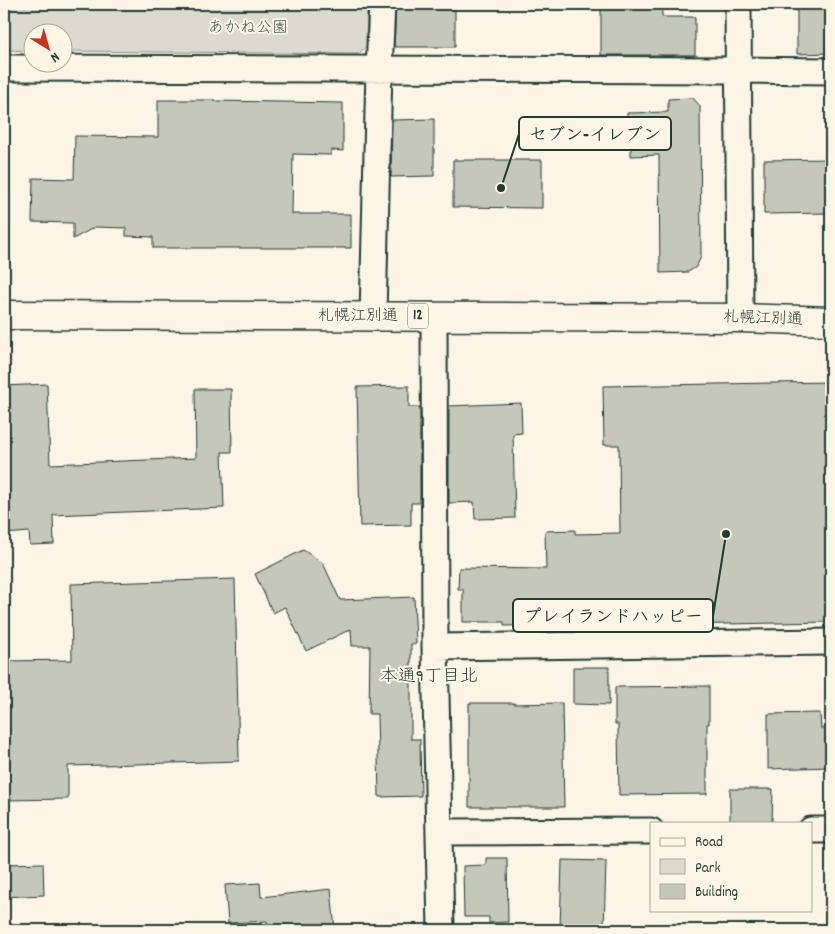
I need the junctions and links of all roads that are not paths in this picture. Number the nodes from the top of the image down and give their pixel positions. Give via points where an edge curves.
1 (382, 4) edge
2 (738, 4) edge
3 (4, 68) edge
4 (379, 70) junction
5 (738, 70) junction
6 (831, 71) edge
7 (4, 315) edge
8 (373, 316) junction
9 (434, 316) junction
10 (740, 318) junction
11 (831, 321) edge
12 (831, 642) edge
13 (436, 648) junction
14 (812, 830) edge
15 (831, 830) edge
16 (650, 831) edge
17 (439, 832) junction
18 (441, 930) edge

1 - 4 street
2 - 5 street
3 - 4 street
4 - 5 street
4 - 8 street
5 - 6 street
5 - 10 street
7 - 8 highway, 札幌江別通 / 12
8 - 9 highway, 札幌江別通 / 12
9 - 10 highway, 札幌江別通 / 12
9 - 13 street
10 - 11 highway, 札幌江別通 / 12
12 - 13 street
13 - 17 street
14 - 15 street
16 - 17 street
17 - 18 street

